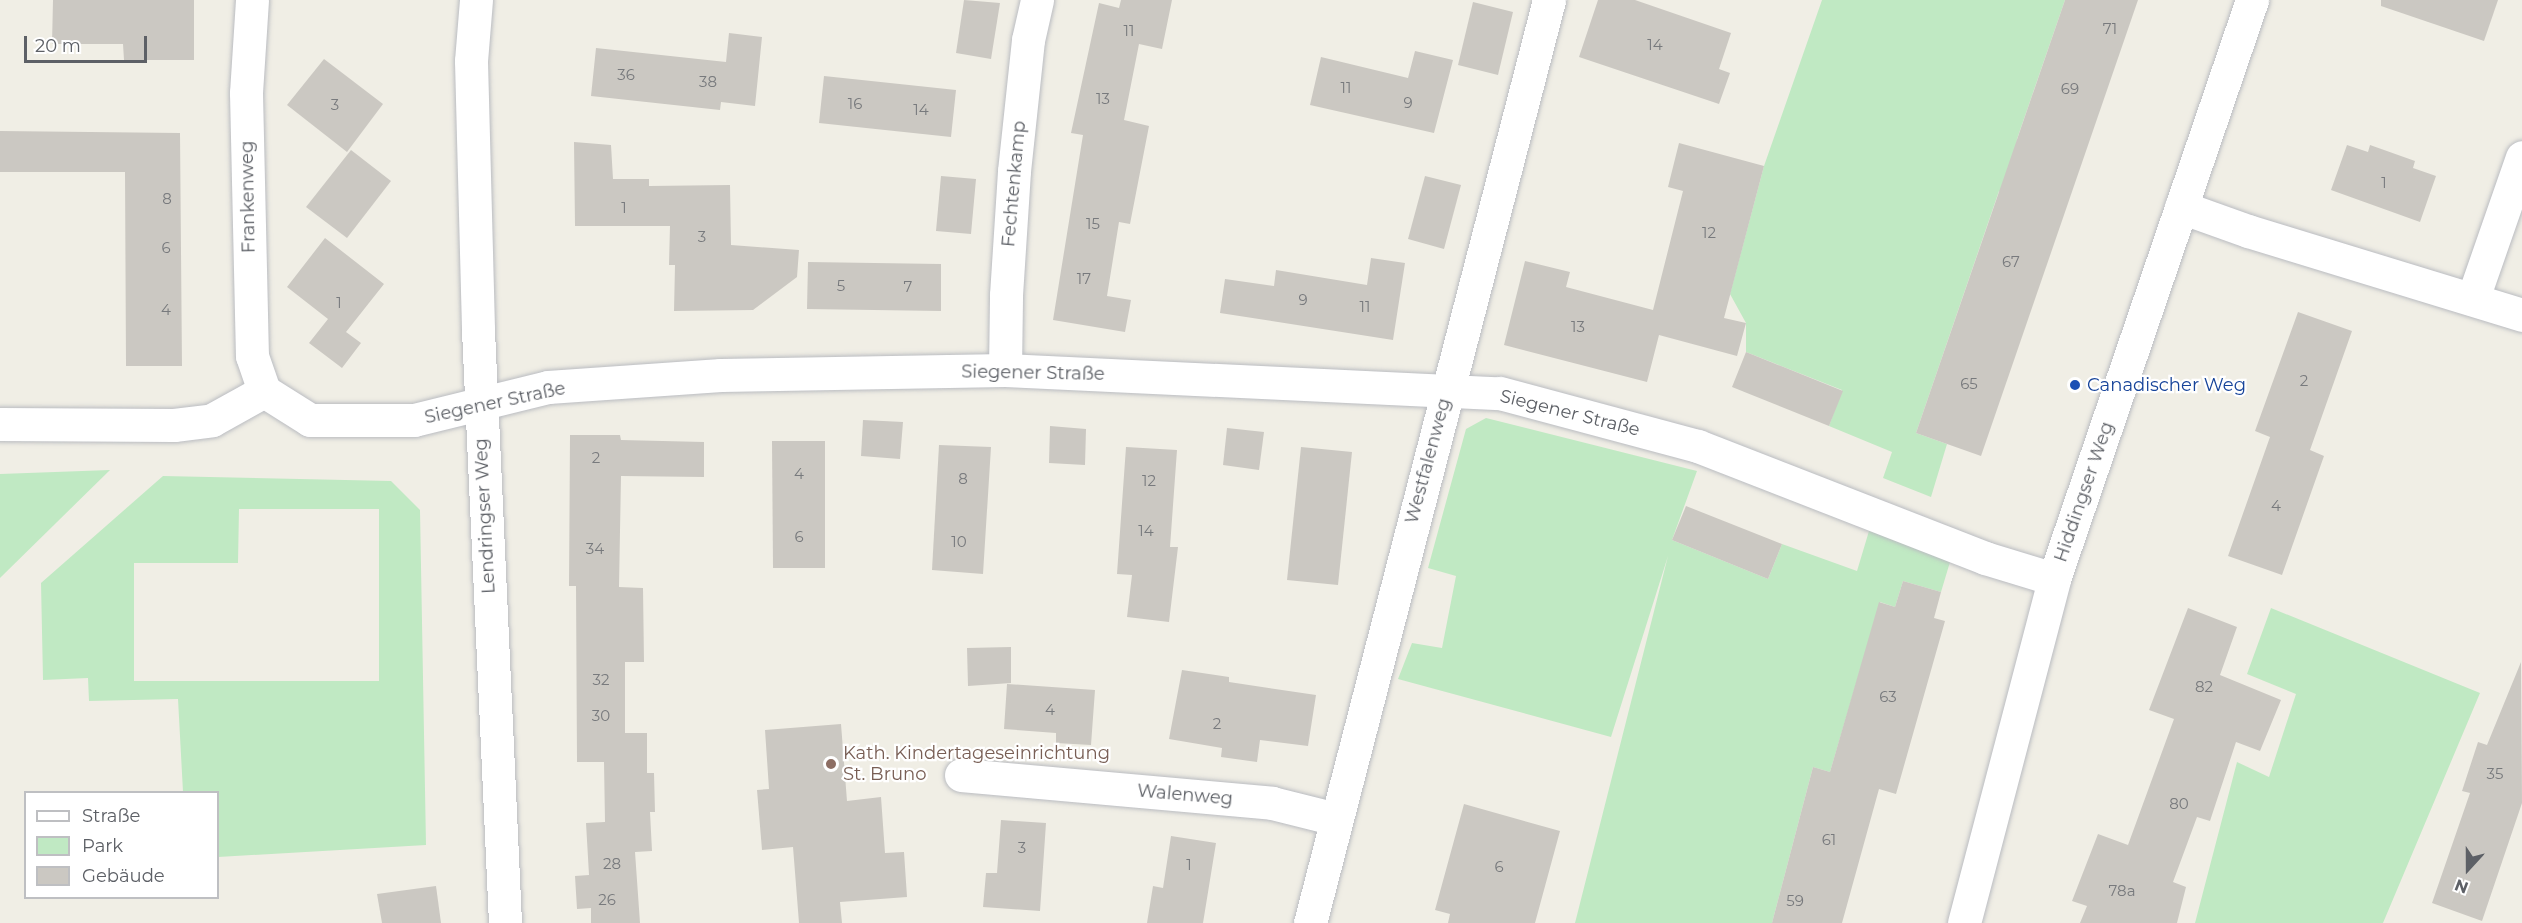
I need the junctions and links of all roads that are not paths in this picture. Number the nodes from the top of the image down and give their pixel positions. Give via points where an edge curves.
1 (252, 0) edge
2 (476, 0) edge
3 (1037, 0) edge
4 (1549, 0) edge
5 (2252, 0) edge
6 (2522, 157) edge
7 (2181, 207) junction
8 (2473, 298) junction
9 (2522, 315) edge
10 (1005, 370) junction
11 (1447, 390) junction
12 (264, 391) junction
13 (480, 403) junction
14 (0, 424) edge
15 (2054, 579) junction
16 (962, 775) dead end
17 (1336, 819) junction
18 (505, 923) edge
19 (1310, 923) edge
20 (1964, 923) edge

1 - 12 street, Frankenweg via 246,93 252,356
2 - 13 street, Lendringser Weg via 471,61
3 - 10 street, Fechtenkamp via 1028,40 1014,171
4 - 11 street, Westfalenweg
5 - 7 street, Hiddingser Weg
6 - 8 street
7 - 8 street
7 - 15 street, Hiddingser Weg
8 - 9 street
10 - 11 street, Siegener Straße
10 - 13 street, Siegener Straße via 721,375 548,387
11 - 15 street, Siegener Straße via 1500,393 1698,446 1986,558
11 - 17 street, Westfalenweg
12 - 13 street, Siegener Straße via 310,420 414,420
12 - 14 street via 212,420 174,426
13 - 18 street, Lendringser Weg
15 - 20 street, Hiddingser Weg
16 - 17 street, Walenweg via 1272,803
17 - 19 street, Westfalenweg

